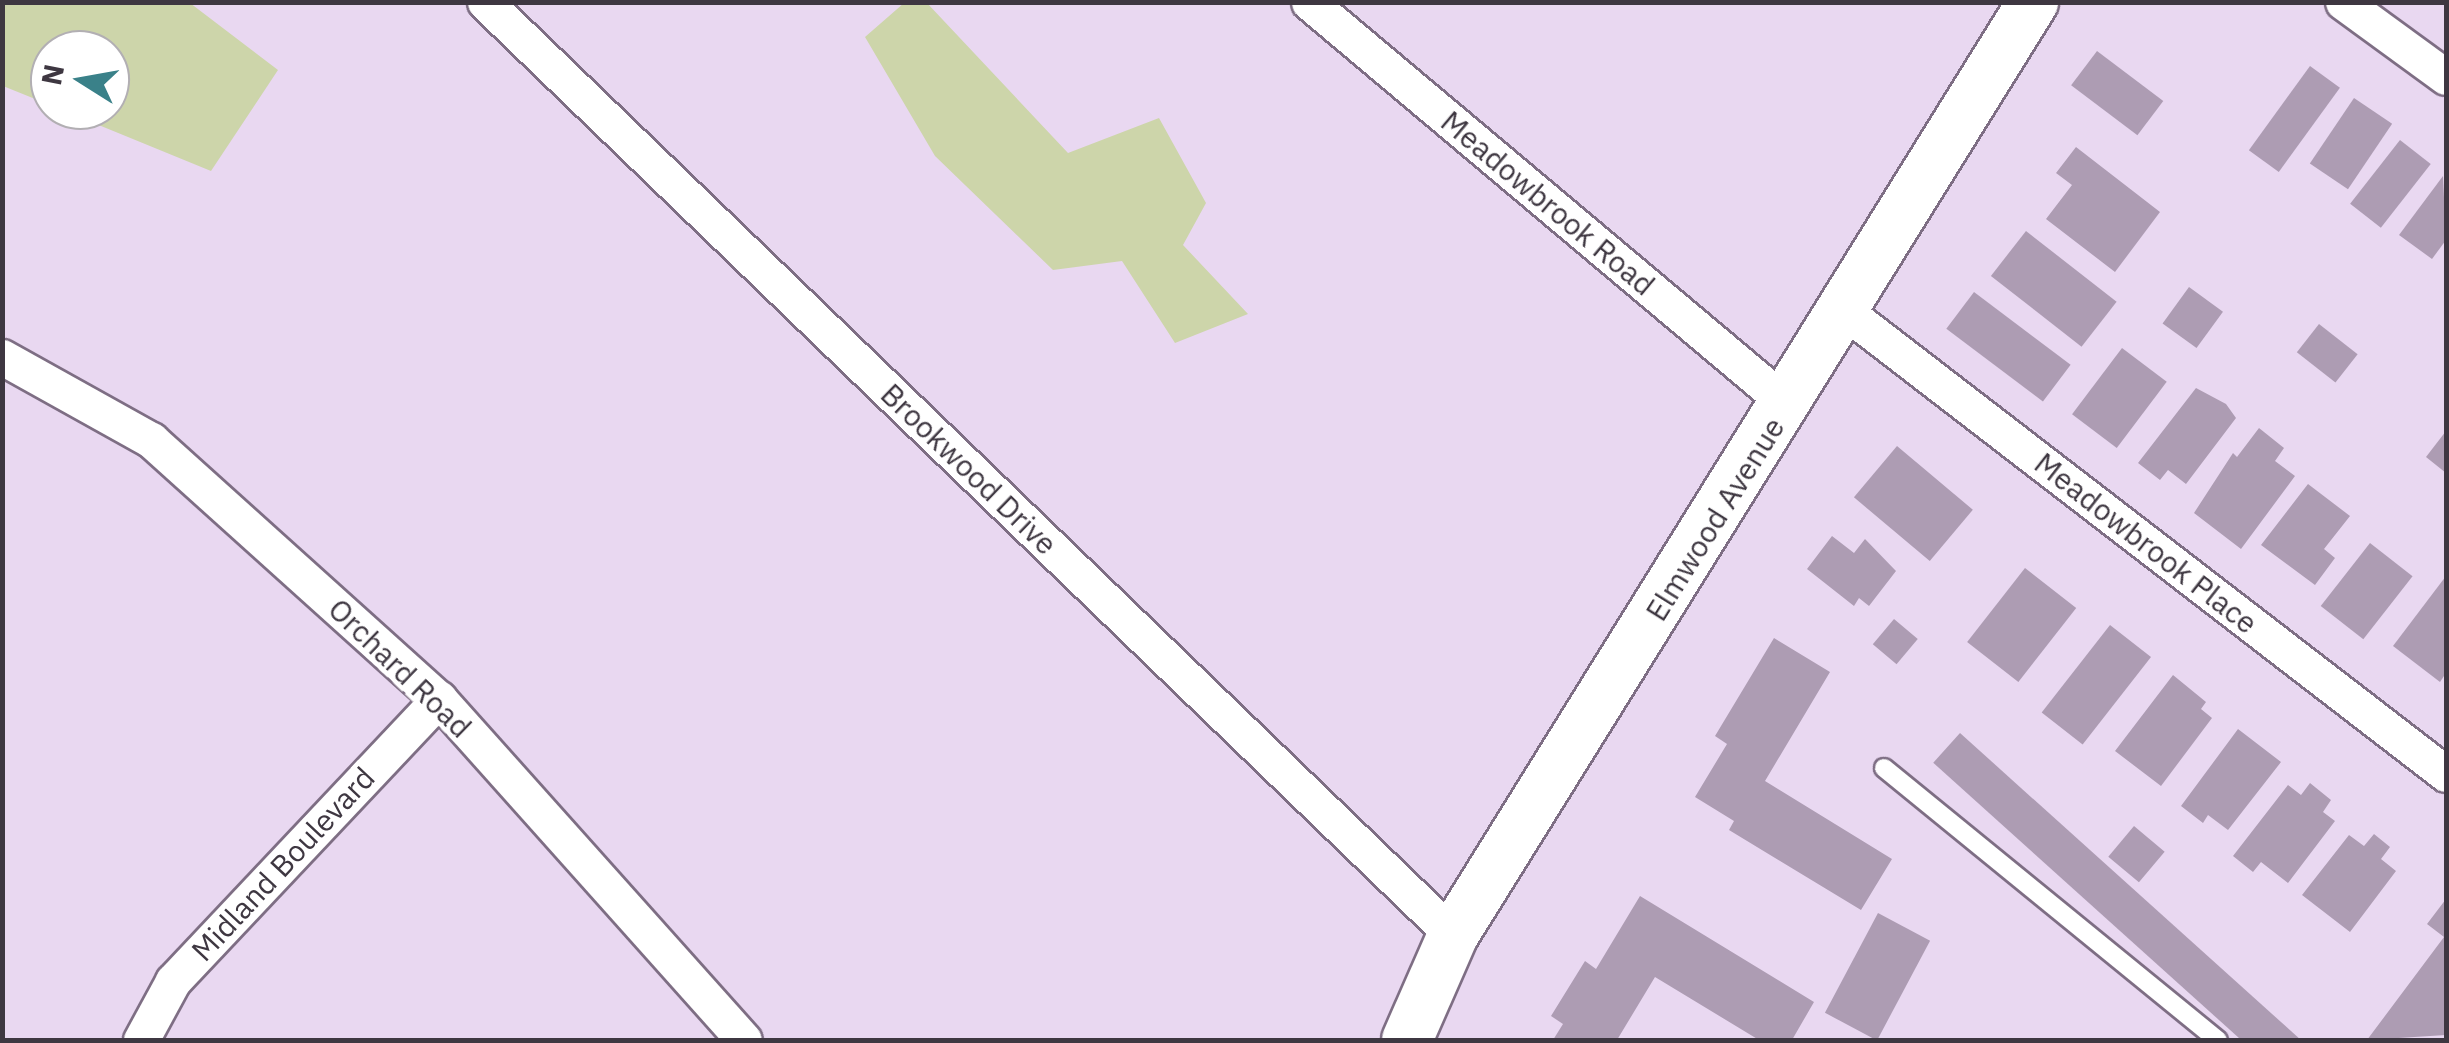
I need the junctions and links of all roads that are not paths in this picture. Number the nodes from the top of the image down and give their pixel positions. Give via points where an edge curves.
1 (485, 2) edge
2 (1309, 2) edge
3 (2033, 2) edge
4 (2343, 2) edge
5 (2446, 77) edge
6 (1846, 312) junction
7 (2, 357) edge
8 (1787, 404) junction
9 (438, 699) junction
10 (1884, 768) dead end
11 (2446, 774) edge
12 (1452, 935) junction
13 (142, 1040) edge
14 (744, 1040) edge
15 (1407, 1040) edge
16 (2218, 1040) edge

1 - 12 street, Brookwood Drive
2 - 8 street, Meadowbrook Road
3 - 6 street, Elmwood Avenue
4 - 5 street
6 - 8 street, Elmwood Avenue
6 - 11 street, Meadowbrook Place
7 - 9 street, Orchard Road via 151,440
8 - 12 street, Elmwood Avenue
9 - 13 street, Midland Boulevard via 173,982
9 - 14 street, Orchard Road
10 - 16 lane
12 - 15 street, Elmwood Avenue

